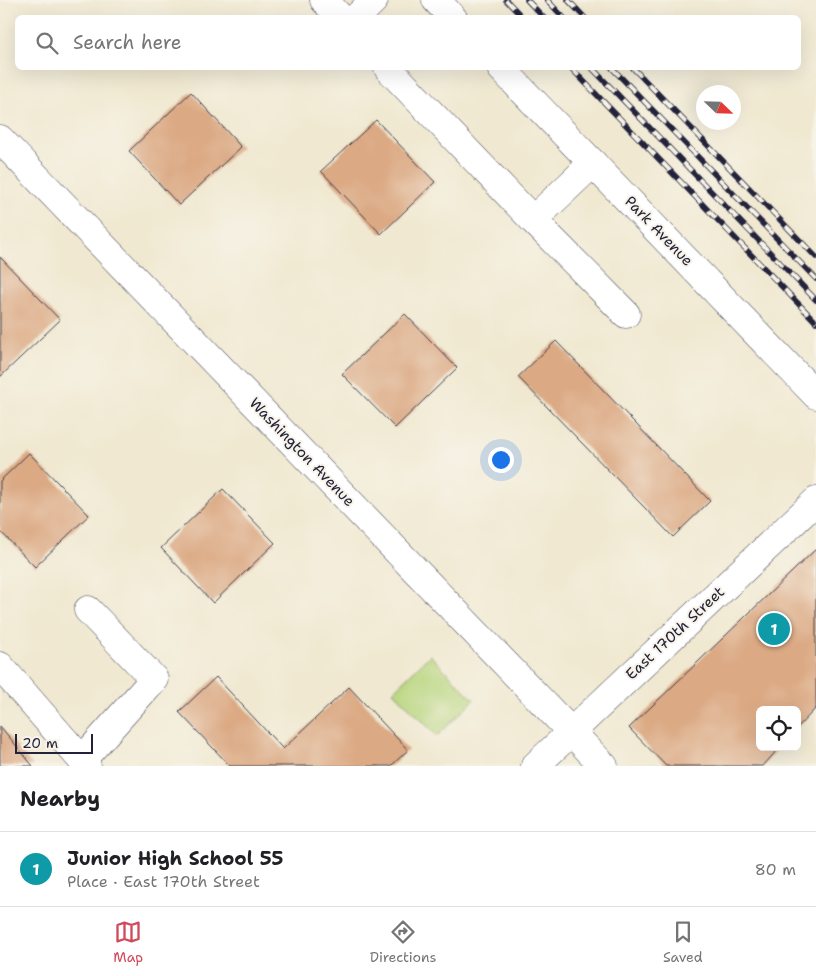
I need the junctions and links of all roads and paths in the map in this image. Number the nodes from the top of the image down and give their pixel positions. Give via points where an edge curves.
1 (324, 0) edge
2 (374, 0) edge
3 (436, 0) edge
4 (338, 15) edge
5 (359, 15) edge
6 (450, 15) edge
7 (390, 70) edge
8 (503, 70) edge
9 (0, 139) edge
10 (593, 163) junction
11 (533, 220) junction
12 (626, 314) dead end
13 (816, 396) edge
14 (816, 502) edge
15 (88, 610) dead end
16 (0, 666) edge
17 (570, 731) junction
18 (84, 763) edge
19 (535, 766) edge
20 (604, 766) edge

1 - 4 street
2 - 5 street
3 - 6 street
7 - 11 street
8 - 10 street, Park Avenue
9 - 17 street, Washington Avenue
10 - 11 street
10 - 13 street, Park Avenue
11 - 12 street
14 - 17 street, East 170th Street
15 - 18 street via 154,679
16 - 18 street
17 - 19 street, East 170th Street
17 - 20 street, Washington Avenue

